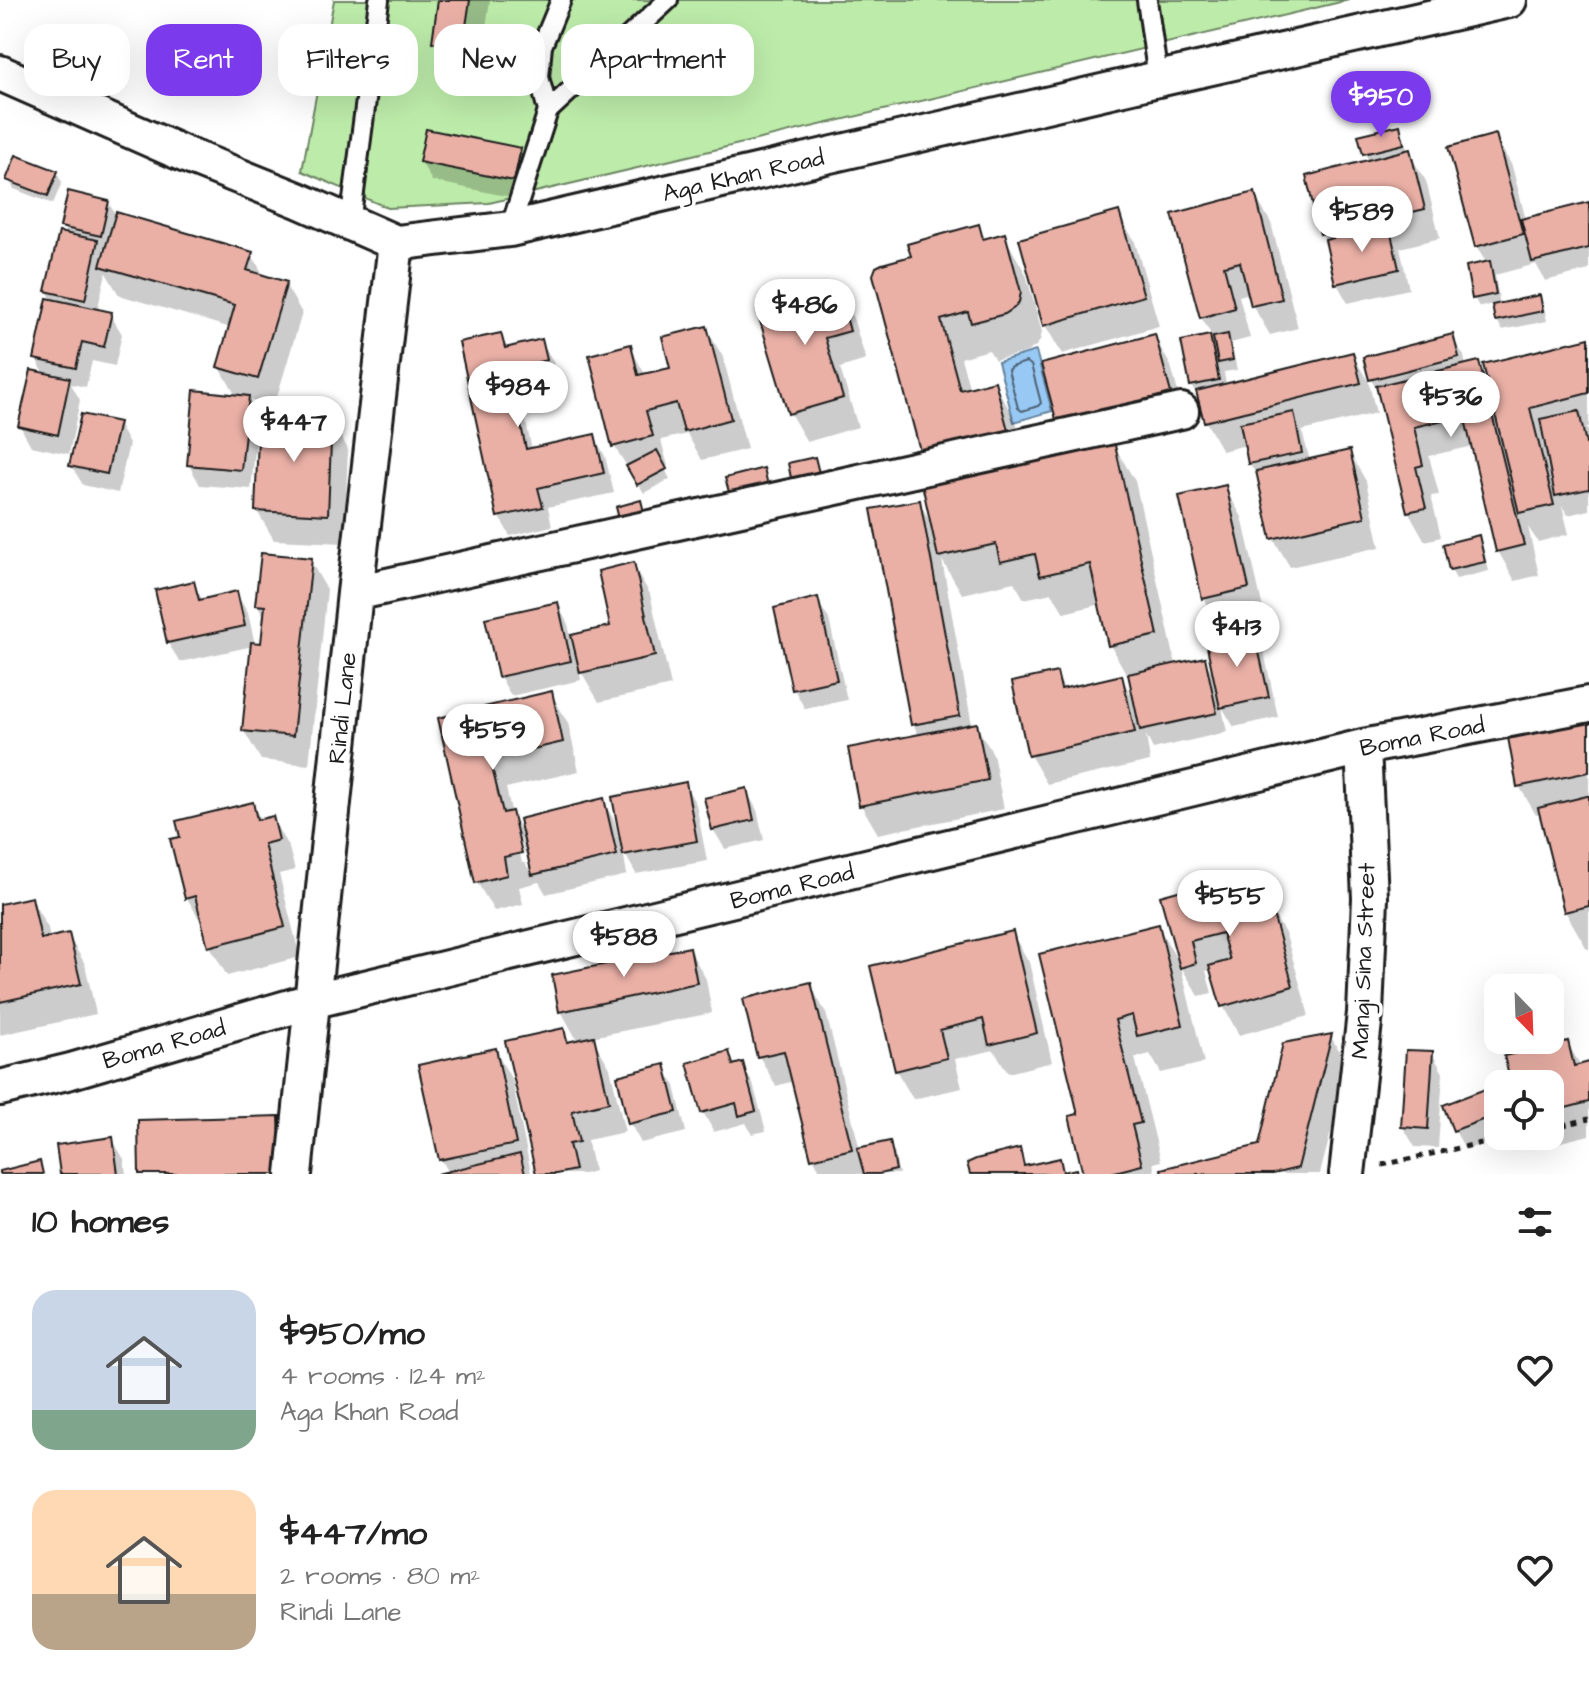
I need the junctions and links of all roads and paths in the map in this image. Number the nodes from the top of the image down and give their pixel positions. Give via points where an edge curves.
1 (379, 0) edge
2 (561, 0) edge
3 (668, 0) edge
4 (1147, 0) edge
5 (1509, 0) edge
6 (0, 73) edge
7 (1158, 79) junction
8 (548, 111) junction
9 (350, 223) junction
10 (510, 229) junction
11 (396, 243) junction
12 (1181, 411) dead end
13 (355, 593) junction
14 (1589, 704) edge
15 (1363, 747) junction
16 (311, 1001) junction
17 (0, 1088) edge
18 (1589, 1119) edge
19 (1564, 1125) edge
20 (1484, 1143) edge
21 (294, 1174) edge
22 (1345, 1174) edge

1 - 9 lane
2 - 8 lane via 542,46 539,77
3 - 8 lane
4 - 7 lane
5 - 7 street, Aga Khan Road
6 - 9 street
7 - 10 street, Aga Khan Road
8 - 10 lane
9 - 11 street
10 - 11 street, Aga Khan Road
11 - 13 street, Rindi Lane
12 - 13 street
13 - 16 street, Rindi Lane
14 - 15 street, Boma Road
15 - 16 street, Boma Road
15 - 22 street, Mangi Sina Street via 1370,898 1365,1013
16 - 17 street, Boma Road
16 - 21 street, Rindi Lane
18 - 19 path
20 - 22 path

